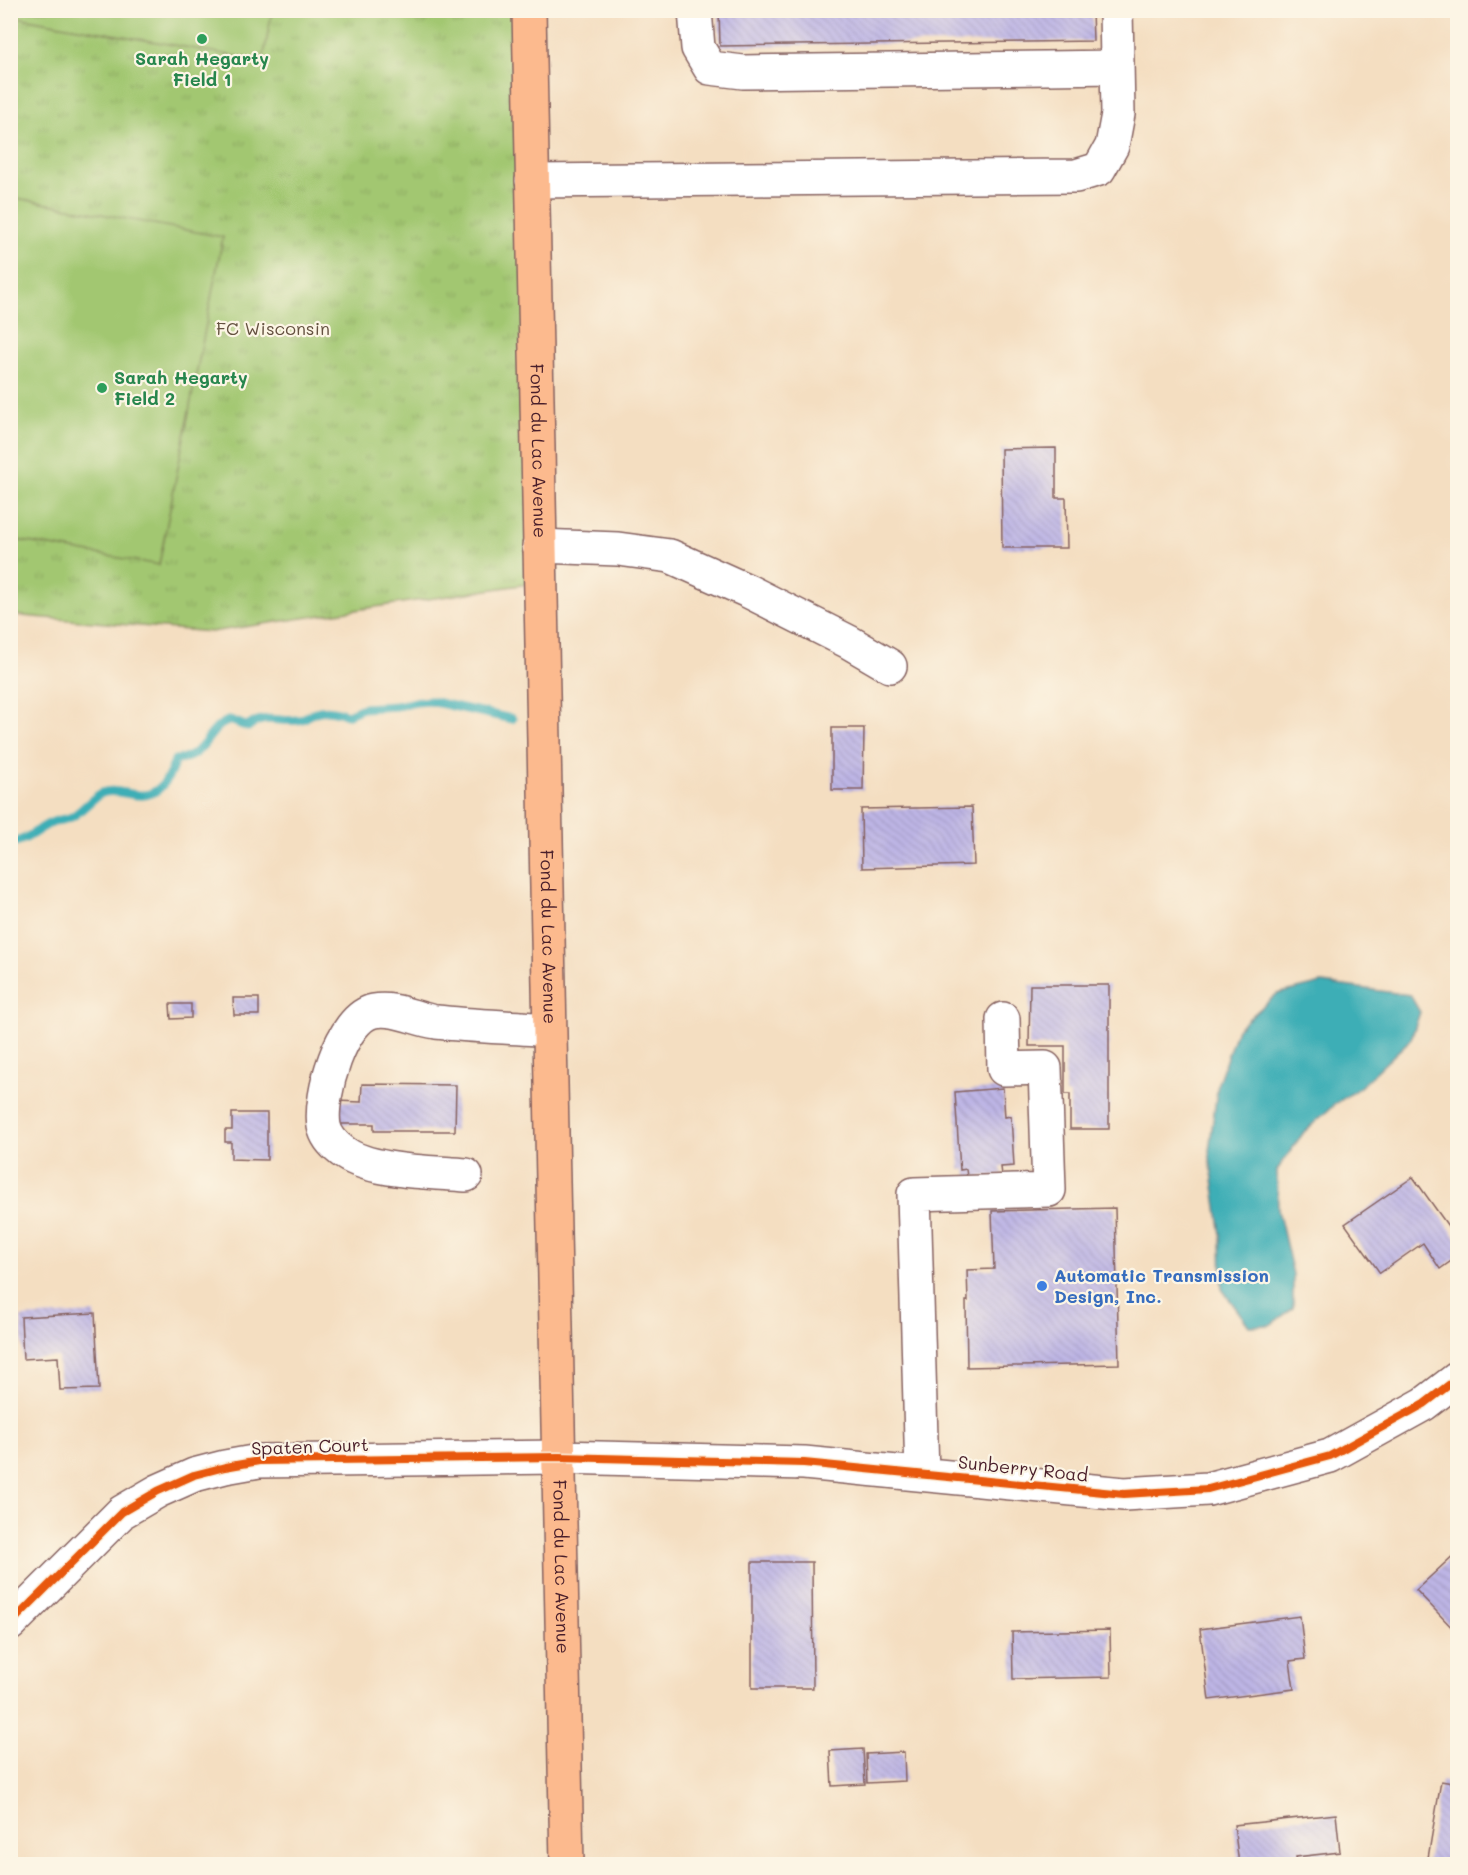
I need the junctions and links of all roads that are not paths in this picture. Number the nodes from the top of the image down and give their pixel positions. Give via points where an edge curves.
1 (529, 10) edge
2 (694, 10) edge
3 (1116, 10) edge
4 (1118, 67) junction
5 (532, 181) junction
6 (539, 546) junction
7 (890, 666) dead end
8 (1003, 1018) dead end
9 (549, 1030) junction
10 (466, 1175) dead end
11 (1458, 1378) edge
12 (559, 1457) junction
13 (922, 1474) junction
14 (10, 1624) edge
15 (567, 1864) edge

1 - 5 main road, Fond du Lac Avenue
2 - 4 street via 698,48 710,68 743,72
3 - 4 street
4 - 5 street via 1118,114 1112,146 1099,169 1076,176
5 - 6 main road, Fond du Lac Avenue
6 - 7 street via 618,549 670,556 748,591
6 - 9 main road, Fond du Lac Avenue
8 - 13 street via 1004,1069 1045,1068 1049,1190 914,1194
9 - 10 street via 434,1022 389,1010 371,1011 344,1036 330,1072 323,1108 329,1138 343,1153 368,1164
9 - 12 main road, Fond du Lac Avenue
11 - 13 street, Sunberry Road via 1424,1404 1330,1456 1208,1489 1124,1494
12 - 13 street, Sunberry Road via 804,1463
12 - 14 street, Spaten Court via 259,1461 194,1476 122,1512
12 - 15 main road, Fond du Lac Avenue

